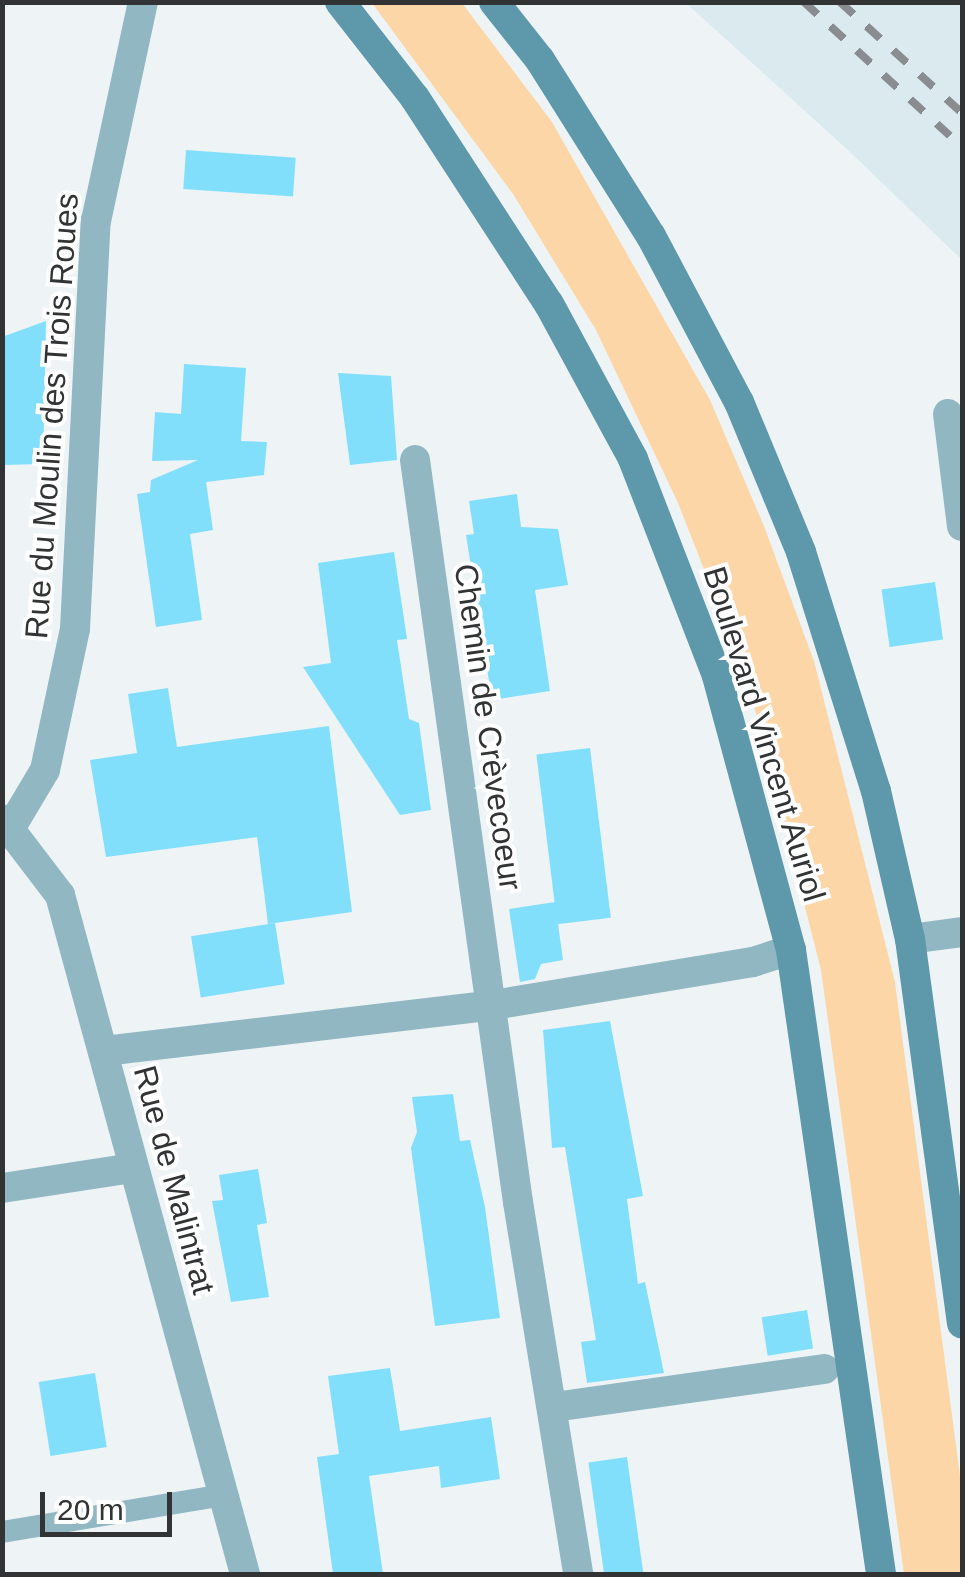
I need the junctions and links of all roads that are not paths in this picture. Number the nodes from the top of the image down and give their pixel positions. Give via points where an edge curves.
1 (142, 2) edge
2 (340, 2) edge
3 (494, 2) edge
4 (948, 414) dead end
5 (414, 460) dead end
6 (962, 526) edge
7 (7, 823) edge
8 (962, 932) edge
9 (910, 939) junction
10 (791, 950) junction
11 (492, 1004) junction
12 (104, 1051) junction
13 (132, 1168) junction
14 (2, 1188) edge
15 (962, 1323) edge
16 (824, 1369) dead end
17 (554, 1407) junction
18 (223, 1495) junction
19 (2, 1532) edge
20 (245, 1574) edge
21 (578, 1574) edge
22 (881, 1574) edge

1 - 7 street, Rue du Moulin des Trois Roues via 96,221 75,629 44,770
2 - 10 main road, Boulevard Vincent Auriol via 486,200 633,460 716,676
3 - 9 main road via 612,171 738,402 840,668
4 - 6 street
5 - 11 street, Chemin de Crèvecoeur
7 - 12 street, Rue de Malintrat via 60,895
8 - 9 street
9 - 15 main road
10 - 11 street via 754,962
10 - 22 main road, Boulevard Vincent Auriol
11 - 12 street
11 - 17 street, Chemin de Crèvecoeur
12 - 13 street, Rue de Malintrat
13 - 14 street
13 - 18 street, Rue de Malintrat
16 - 17 street
17 - 21 street, Chemin de Crèvecoeur
18 - 19 lane
18 - 20 street, Rue de Malintrat

